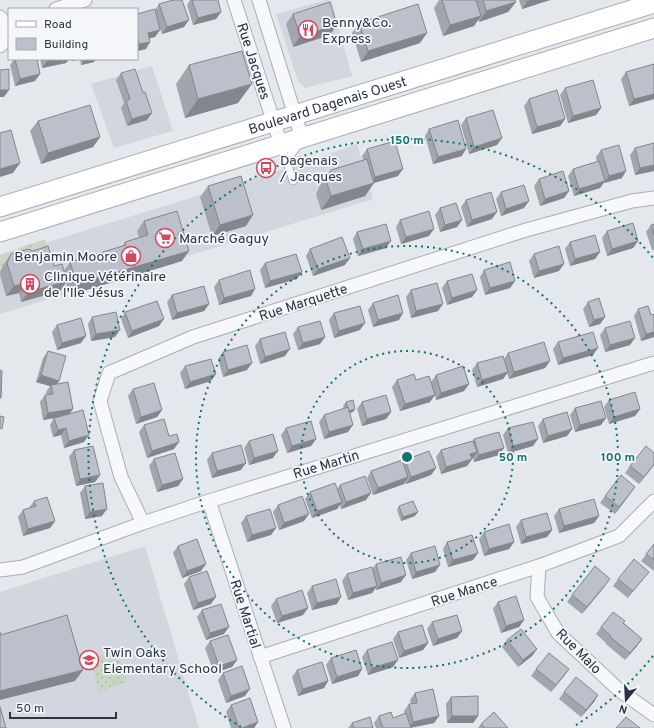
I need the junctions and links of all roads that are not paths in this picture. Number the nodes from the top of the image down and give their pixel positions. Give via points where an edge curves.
1 (85, 0) edge
2 (234, 0) edge
3 (259, 0) edge
4 (654, 3) edge
5 (59, 8) edge
6 (5, 22) edge
7 (654, 28) edge
8 (0, 46) edge
9 (295, 115) junction
10 (273, 121) junction
11 (302, 138) junction
12 (283, 153) junction
13 (293, 182) dead end
14 (654, 198) edge
15 (0, 207) edge
16 (0, 232) edge
17 (654, 363) edge
18 (209, 500) junction
19 (654, 501) edge
20 (143, 523) junction
21 (539, 566) junction
22 (0, 570) edge
23 (260, 657) junction
24 (654, 715) edge
25 (284, 728) edge

1 - 5 street
2 - 10 street, Rue Jacques
3 - 9 street, Rue Jacques
4 - 9 main road, Boulevard Dagenais Ouest
6 - 8 street via 6,38
7 - 11 main road, Boulevard Dagenais Ouest
9 - 10 main road, Boulevard Dagenais Ouest
9 - 11 street, Rue Jacques
10 - 12 street, Rue Jacques
10 - 15 main road, Boulevard Dagenais Ouest
11 - 12 main road, Boulevard Dagenais Ouest
12 - 13 lane
12 - 16 main road, Boulevard Dagenais Ouest
14 - 20 street, Rue Marquette via 632,201 526,230 269,312 193,337 109,373 100,401 121,477
17 - 18 street, Rue Martin
18 - 20 street, Rue Martin
18 - 23 street, Rue Martial
19 - 21 street, Rue Mance via 618,536
20 - 22 street, Rue Martin via 23,567
21 - 23 street, Rue Mance
21 - 24 street, Rue Malo via 537,597 558,633 619,690
23 - 25 street, Rue Martial

